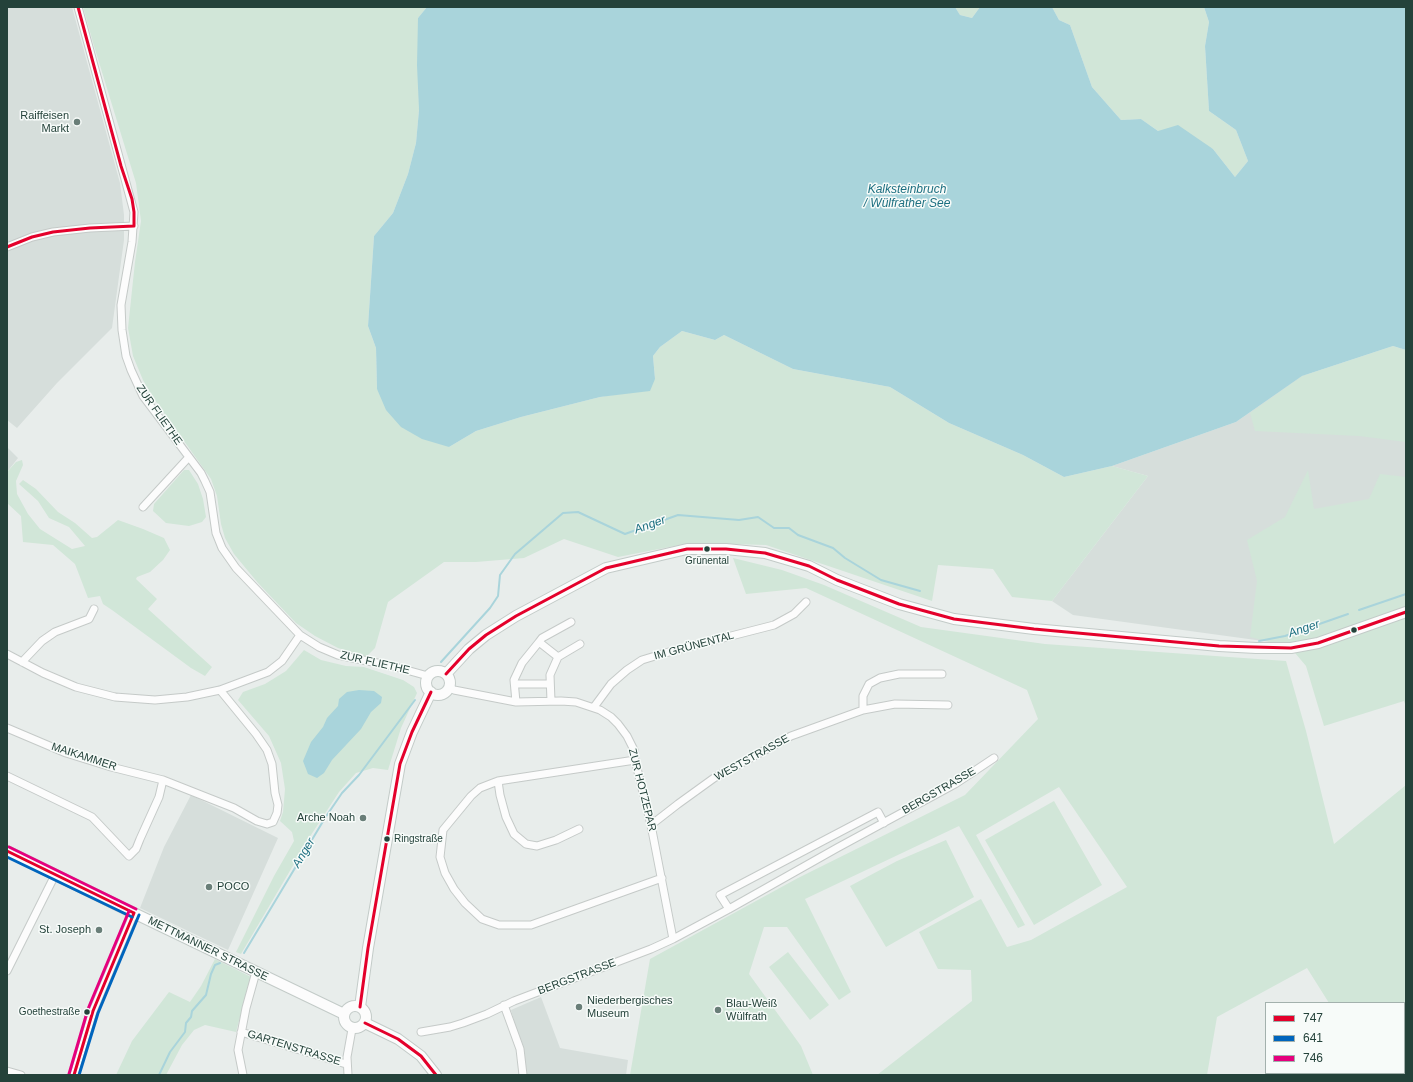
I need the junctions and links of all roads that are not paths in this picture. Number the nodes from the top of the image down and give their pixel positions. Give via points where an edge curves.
1 (78, 7) edge
2 (134, 226) junction
3 (7, 247) edge
4 (188, 457) junction
5 (143, 507) dead end
6 (806, 602) dead end
7 (94, 609) dead end
8 (1406, 612) edge
9 (571, 622) dead end
10 (300, 635) junction
11 (538, 642) junction
12 (580, 644) dead end
13 (7, 654) edge
14 (558, 657) junction
15 (22, 662) junction
16 (446, 674) junction
17 (942, 674) dead end
18 (428, 676) junction
19 (515, 684) junction
20 (550, 684) junction
21 (449, 687) junction
22 (220, 690) junction
23 (431, 692) junction
24 (551, 701) junction
25 (516, 702) junction
26 (948, 705) dead end
27 (594, 707) junction
28 (863, 710) junction
29 (7, 728) edge
30 (994, 758) dead end
31 (635, 760) junction
32 (7, 776) edge
33 (163, 780) junction
34 (498, 781) junction
35 (884, 823) junction
36 (651, 825) junction
37 (579, 829) dead end
38 (7, 852) edge
39 (55, 875) junction
40 (662, 878) junction
41 (729, 909) junction
42 (134, 914) junction
43 (673, 939) junction
44 (7, 971) edge
45 (256, 972) junction
46 (504, 1005) junction
47 (360, 1008) junction
48 (344, 1014) junction
49 (365, 1023) junction
50 (352, 1029) junction
51 (241, 1032) junction
52 (420, 1032) dead end
53 (346, 1064) junction
54 (7, 1071) edge
55 (21, 1075) edge
56 (74, 1075) edge
57 (243, 1075) edge
58 (348, 1075) edge
59 (436, 1075) edge
60 (523, 1075) edge

1 - 2 street, ZUR FLIETHE via 132,199
2 - 3 street via 53,232
2 - 4 street, ZUR FLIETHE via 121,305 126,356 143,396
4 - 5 street
4 - 10 street, ZUR FLIETHE via 210,492 216,533 228,557
6 - 27 street, IM GRÜNENTAL via 794,614 774,625 642,660 611,684
7 - 15 street via 89,619 55,632 42,641
8 - 16 street via 1318,643 1291,648 1219,646 954,619 900,604 808,566 765,553 687,549 606,568 486,635
9 - 11 street
10 - 18 street, ZUR FLIETHE via 338,655
10 - 22 street via 282,661 273,669
11 - 14 street
11 - 19 street via 522,663 514,680
12 - 14 street
13 - 15 street
14 - 20 street via 550,674
15 - 22 street via 76,687 115,698 156,700
16 - 18 street via 436,671
16 - 21 street via 450,682
17 - 28 street via 899,674 880,678 869,684 863,696
18 - 23 street via 427,687
19 - 20 street
19 - 25 street
20 - 24 street
21 - 23 street via 445,693
21 - 25 street, ZUR HOTZEPAR
22 - 33 street, MAIKAMMER via 267,750 272,764 278,805 273,822 267,824 257,821 234,808
23 - 47 street via 400,764
24 - 25 street, ZUR HOTZEPAR
24 - 27 street, ZUR HOTZEPAR via 576,702
26 - 28 street, WESTSTRASSE via 895,704
27 - 31 street, ZUR HOTZEPAR via 611,717 623,730 634,750
28 - 36 street, WESTSTRASSE via 792,736 714,778
29 - 33 street, MAIKAMMER via 66,753
30 - 35 street, BERGSTRASSE via 955,784
31 - 34 street
31 - 36 street, ZUR HOTZEPAR
32 - 33 street via 92,817 129,856 136,849 159,796
34 - 37 street via 506,817 514,834 526,844 537,846
34 - 40 street via 480,788 471,796 443,830 440,857 445,873 465,903 482,918 499,925 531,925
35 - 41 street, BERGSTRASSE
35 - 41 street via 878,812 720,895
36 - 40 street, ZUR HOTZEPAR
38 - 39 street, METTMANNER STRASSE
39 - 42 street, METTMANNER STRASSE
39 - 44 street
40 - 43 street, ZUR HOTZEPAR
41 - 43 street, BERGSTRASSE
42 - 45 street, METTMANNER STRASSE
42 - 56 street via 93,1011
43 - 46 street, BERGSTRASSE
45 - 48 street, METTMANNER STRASSE
45 - 51 street
46 - 52 street, BERGSTRASSE via 457,1025
46 - 60 street via 520,1049
47 - 48 street via 353,1006
47 - 49 street via 366,1014
48 - 50 street via 344,1021
49 - 50 street via 359,1028
49 - 59 street via 398,1039 420,1056
50 - 53 street
51 - 53 street, GARTENSTRASSE
51 - 57 street via 238,1050
53 - 58 street
54 - 55 street

